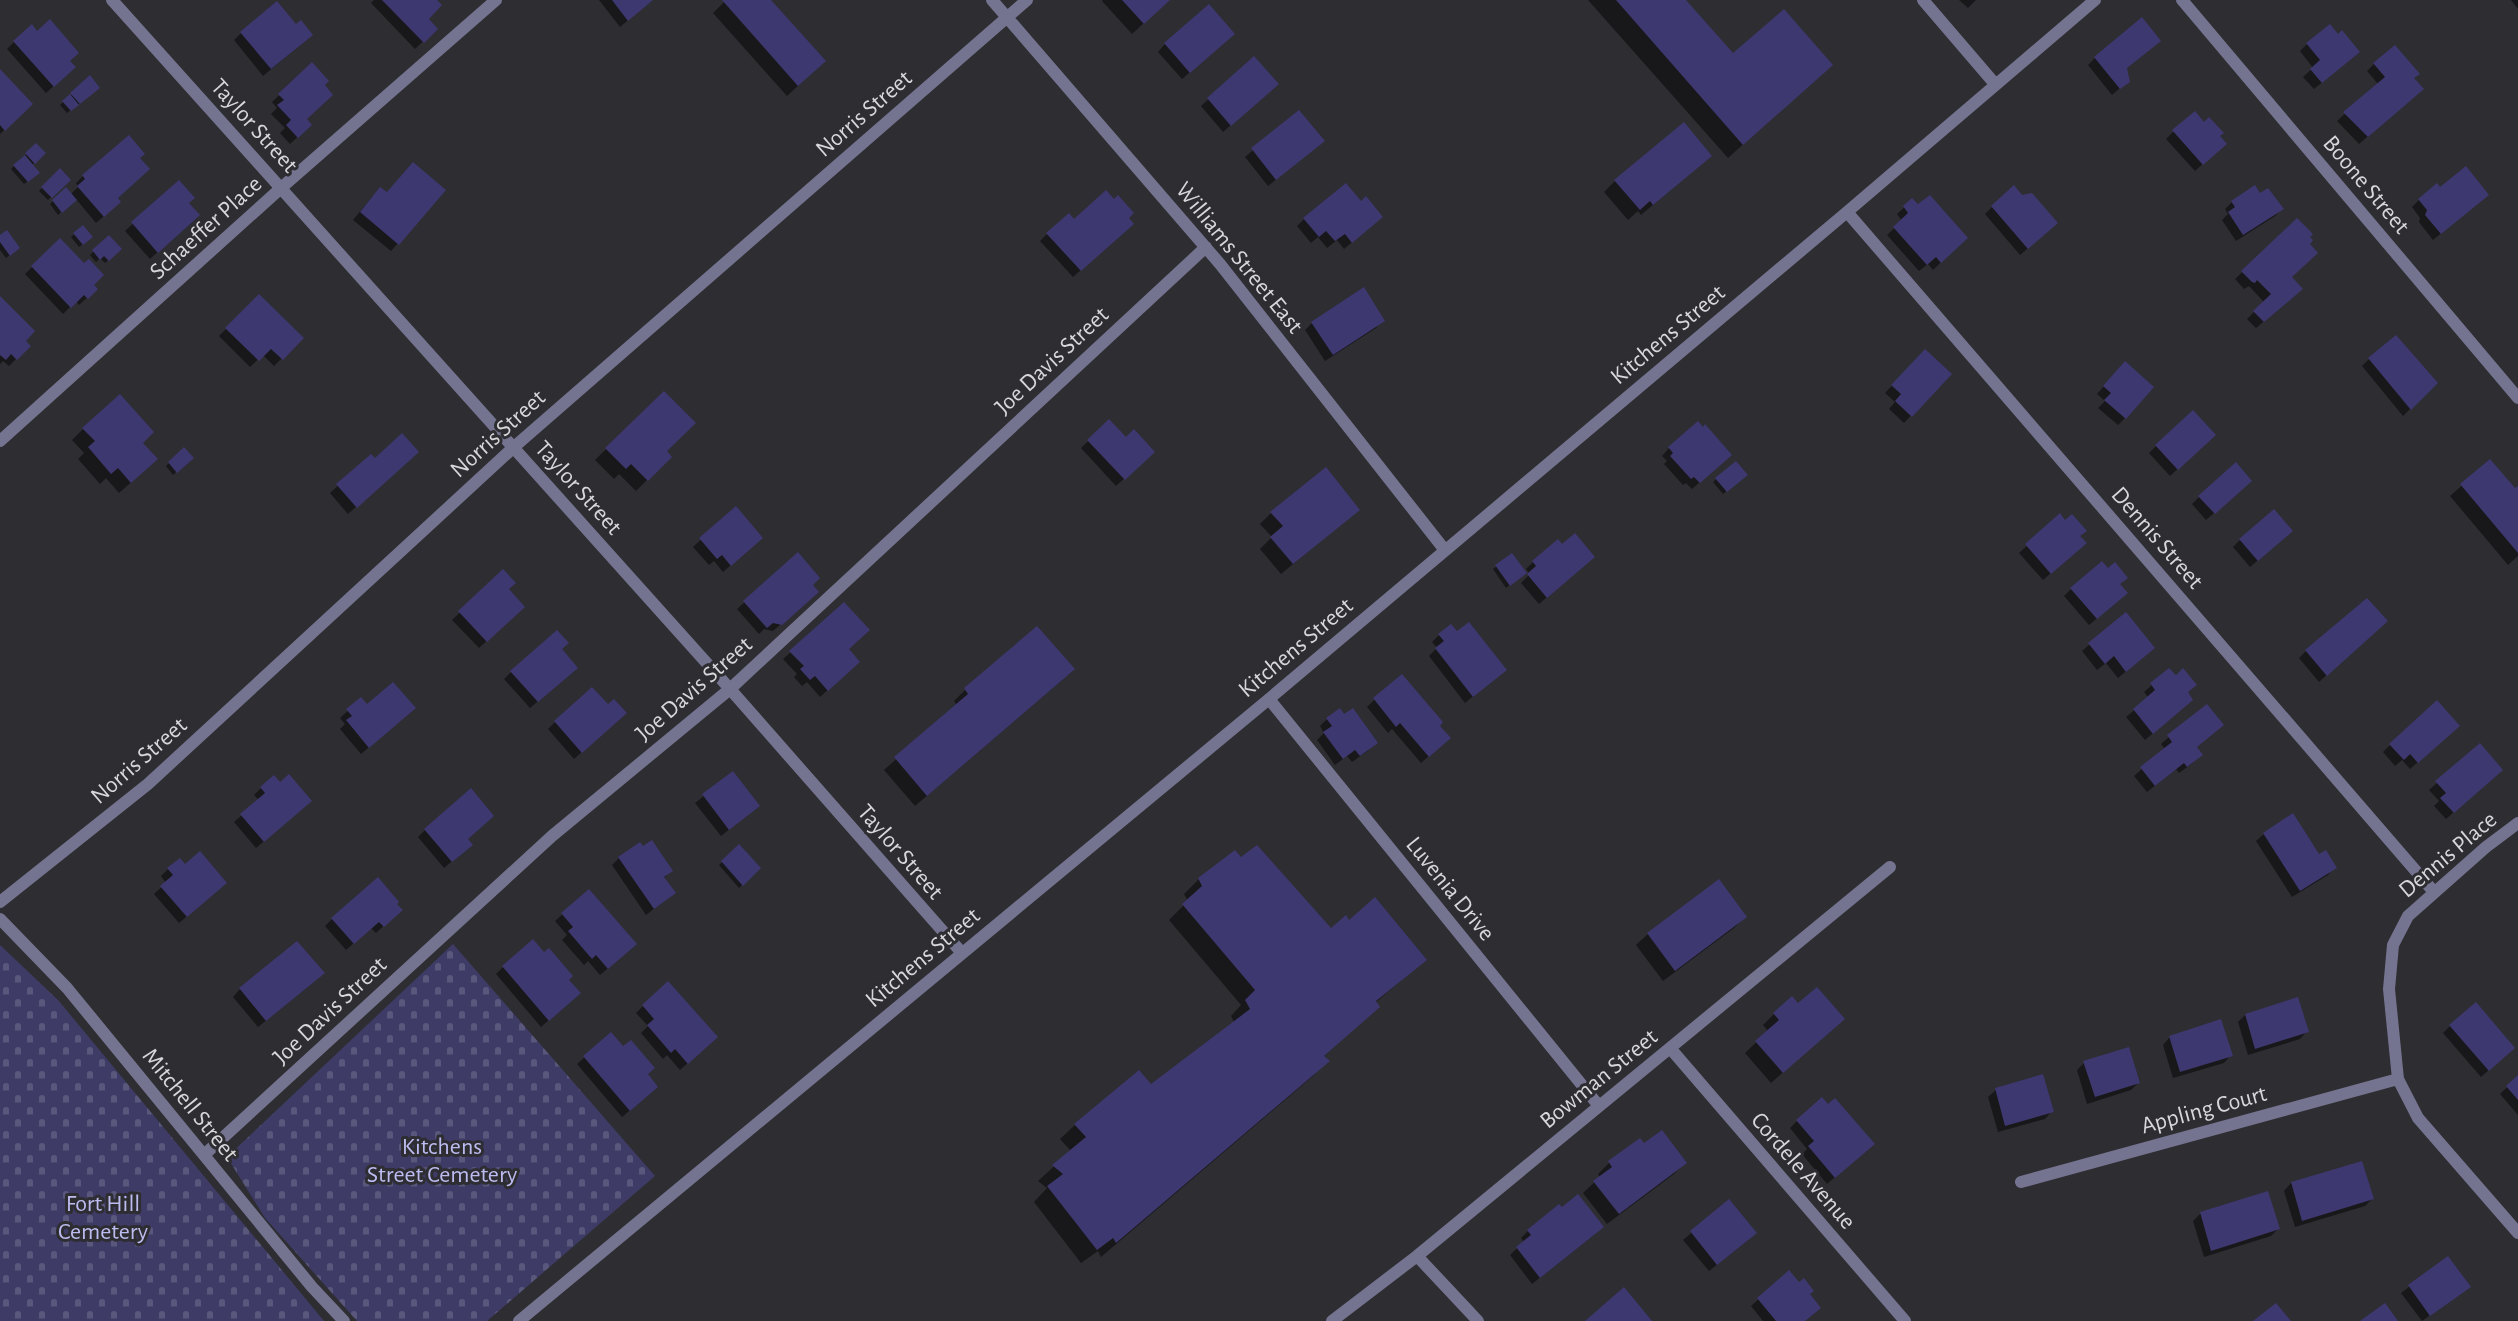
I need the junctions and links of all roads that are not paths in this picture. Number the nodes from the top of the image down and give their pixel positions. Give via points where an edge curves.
1 (112, 0) edge
2 (496, 0) edge
3 (992, 0) edge
4 (1027, 0) edge
5 (1923, 0) edge
6 (2095, 0) edge
7 (2182, 0) edge
8 (1008, 17) junction
9 (1995, 84) junction
10 (282, 188) junction
11 (1847, 212) junction
12 (1206, 247) junction
13 (2518, 398) edge
14 (0, 441) edge
15 (514, 447) junction
16 (1444, 549) junction
17 (730, 689) junction
18 (1269, 699) junction
19 (2518, 823) edge
20 (1890, 867) dead end
21 (2434, 892) junction
22 (0, 902) edge
23 (0, 919) edge
24 (962, 953) junction
25 (1670, 1048) junction
26 (2398, 1079) junction
27 (1599, 1106) junction
28 (204, 1155) junction
29 (2021, 1182) dead end
30 (2518, 1233) edge
31 (1417, 1256) junction
32 (344, 1321) edge
33 (519, 1321) edge
34 (1332, 1321) edge
35 (1478, 1321) edge
36 (1905, 1321) edge

1 - 10 street, Taylor Street
2 - 10 street, Schaeffer Place
3 - 8 street, Williams Street East
4 - 8 street, Norris Street
5 - 9 street
6 - 9 street, Kitchens Street
7 - 13 street, Boone Street
8 - 12 street, Williams Street East
8 - 15 street, Norris Street
9 - 11 street, Kitchens Street
10 - 14 street, Schaeffer Place
10 - 15 street, Taylor Street
11 - 16 street, Kitchens Street
11 - 21 street, Dennis Street
12 - 16 street, Williams Street East
12 - 17 street, Joe Davis Street
15 - 17 street, Taylor Street
15 - 22 street, Norris Street via 148,784
16 - 18 street, Kitchens Street
17 - 24 street, Taylor Street
17 - 28 street, Joe Davis Street via 552,836
18 - 24 street, Kitchens Street
18 - 27 street, Luvenia Drive
19 - 21 street, Dennis Place
20 - 25 street, Bowman Street
21 - 26 street, Dennis Place via 2408,916 2393,945 2389,989
23 - 28 street, Mitchell Street via 67,988
24 - 33 street, Kitchens Street
25 - 27 street, Bowman Street
25 - 36 street, Cordele Avenue
26 - 29 street, Appling Court
26 - 30 street, Dennis Place via 2418,1118
27 - 31 street, Bowman Street
28 - 32 street, Mitchell Street
31 - 34 street, Bowman Street
31 - 35 street

